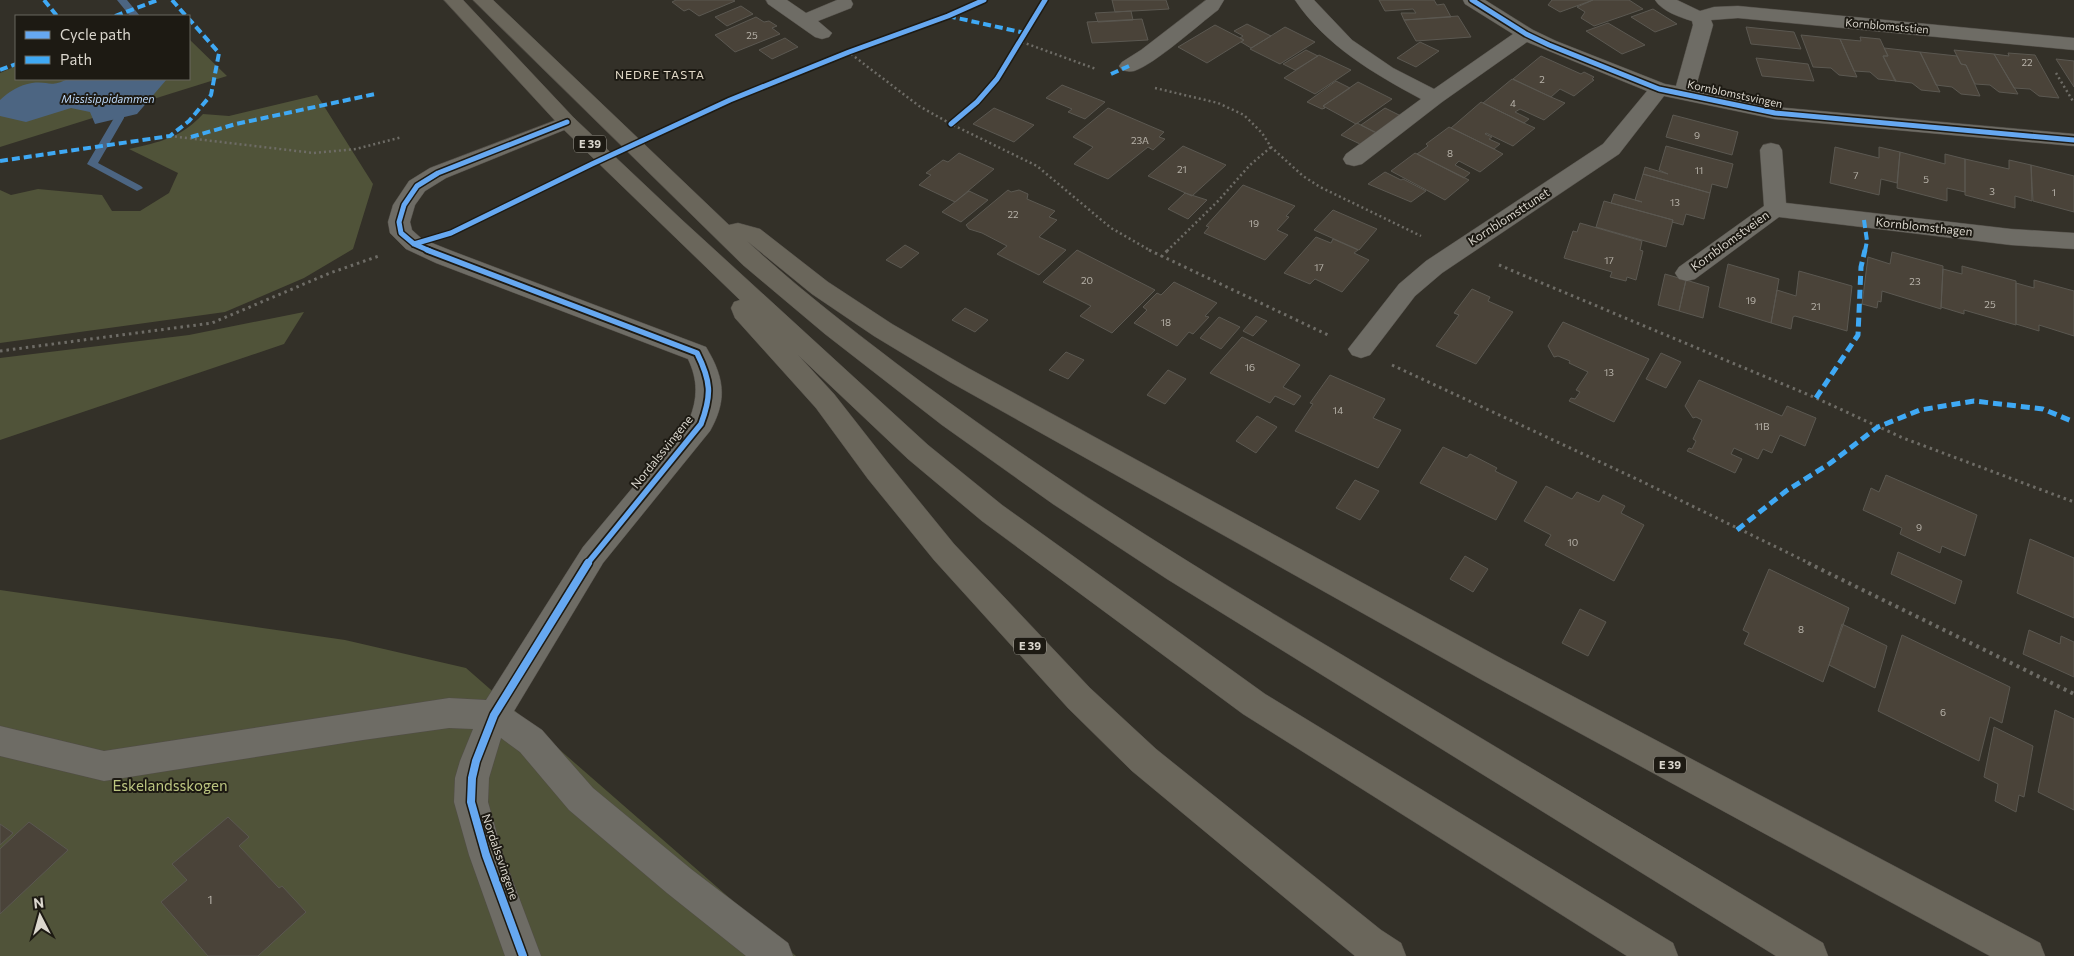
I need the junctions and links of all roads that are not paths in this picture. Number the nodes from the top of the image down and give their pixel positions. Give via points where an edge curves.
1 (453, 0) edge
2 (482, 0) edge
3 (776, 0) edge
4 (1215, 0) edge
5 (1304, 0) edge
6 (1472, 0) edge
7 (1664, 0) edge
8 (844, 4) dead end
9 (1700, 17) junction
10 (804, 20) junction
11 (822, 33) road end
12 (1526, 34) junction
13 (2074, 44) edge
14 (1129, 66) dead end
15 (1659, 88) junction
16 (1684, 93) junction
17 (1435, 98) junction
18 (567, 122) junction
19 (2074, 140) edge
20 (1771, 150) dead end
21 (1354, 159) dead end
22 (1775, 208) junction
23 (711, 220) junction
24 (2074, 241) edge
25 (1687, 273) dead end
26 (736, 280) junction
27 (1361, 349) road end
28 (494, 715) junction
29 (0, 741) edge
30 (523, 956) edge
31 (775, 956) edge
32 (1388, 956) edge
33 (1660, 956) edge
34 (1810, 956) edge
35 (2027, 956) edge

1 - 18 highway, E 39
2 - 23 highway, E 39
3 - 10 street
4 - 14 street
5 - 17 street via 1345,44 1386,72
6 - 12 street, Kornblomstsvingen
7 - 9 street
8 - 10 street
9 - 13 street, Kornblomststien via 1738,12
9 - 16 street via 1703,25
10 - 11 street
12 - 15 street, Kornblomstsvingen
12 - 17 street
15 - 16 street, Kornblomstsvingen
15 - 27 street, Kornblomsttunet via 1611,149 1434,267 1407,290
16 - 19 street, Kornblomstsvingen via 1775,114
17 - 21 street
18 - 26 highway, E 39
18 - 28 street, Nordalssvingene via 438,172 417,186 404,205 399,222 401,233 414,244 444,257 697,353 706,370 710,402 701,424 593,555
20 - 22 street, Kornblomstveien
22 - 24 street, Kornblomsthagen via 2002,236
22 - 25 street, Kornblomstveien
23 - 34 highway, E 39 via 798,300 900,380 1106,526
23 - 35 highway, E 39 via 752,234 820,288 883,330 1107,458
26 - 32 highway, E 39 via 744,312 825,401 944,552 1079,698 1144,760
26 - 33 highway, E 39 via 918,452 985,507 1254,704
28 - 29 street via 450,713 363,724 104,766
28 - 30 street, Nordalssvingene via 476,761 471,802 486,855
28 - 31 street via 532,741 581,800

